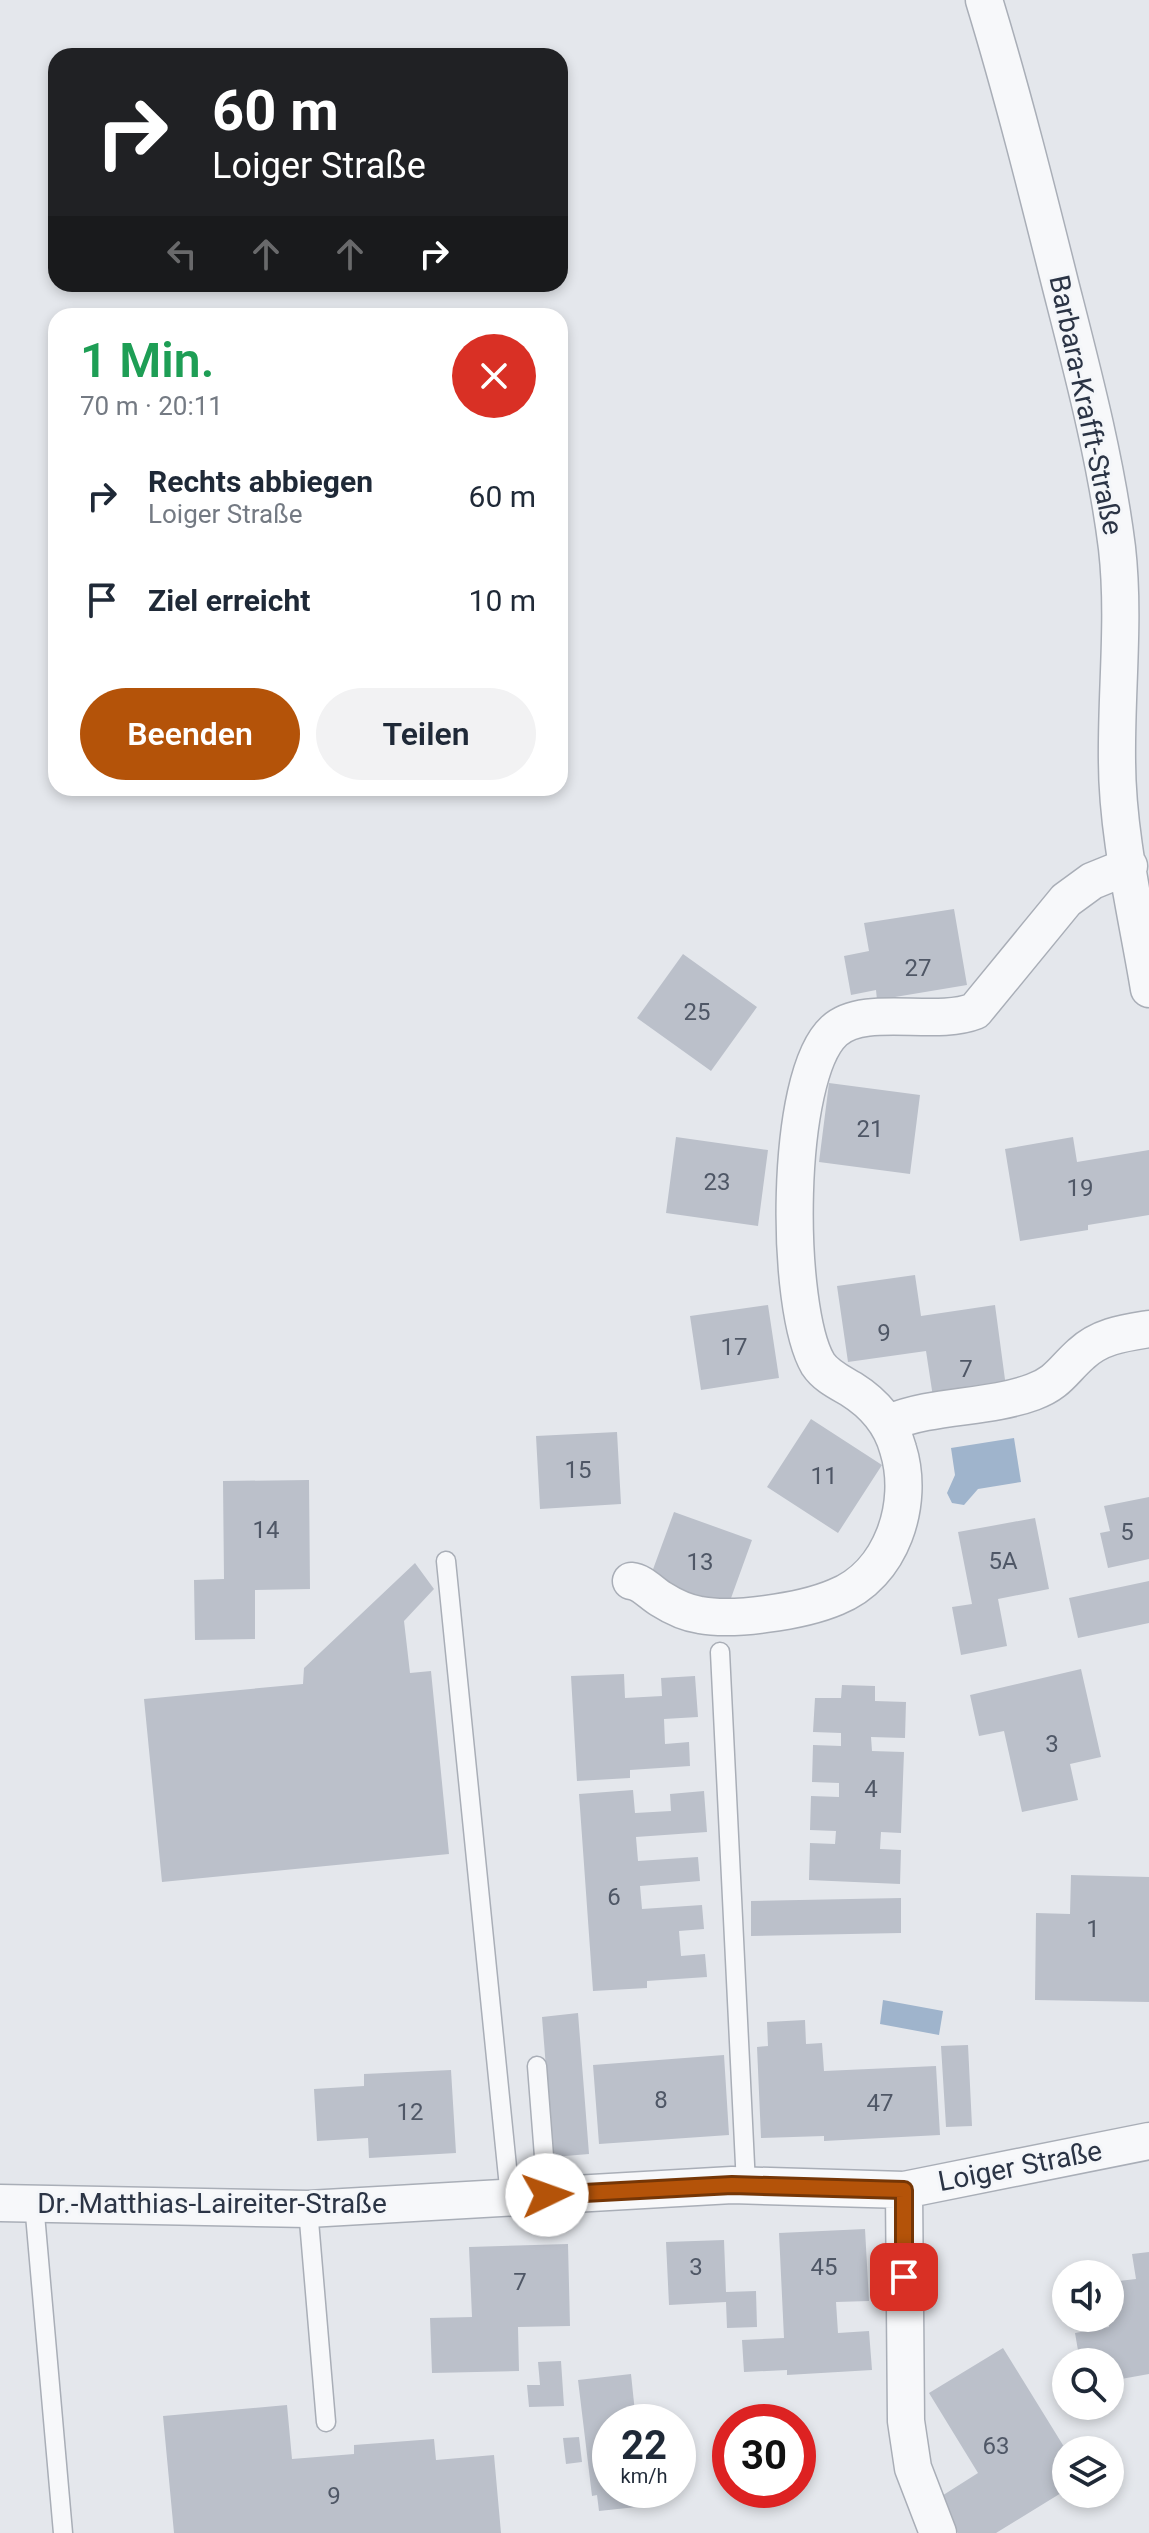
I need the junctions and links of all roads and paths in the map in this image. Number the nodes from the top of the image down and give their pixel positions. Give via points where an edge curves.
1 (984, 0) edge
2 (1129, 866) junction
3 (1149, 989) edge
4 (1149, 1329) edge
5 (889, 1423) junction
6 (446, 1561) dead end
7 (631, 1581) dead end
8 (720, 1652) dead end
9 (537, 2066) dead end
10 (1149, 2141) edge
11 (746, 2185) junction
12 (904, 2190) junction
13 (547, 2195) junction
14 (510, 2197) junction
15 (17, 2203) edge
16 (308, 2209) junction
17 (326, 2422) dead end
18 (63, 2533) edge
19 (938, 2533) edge

1 - 2 street, Barbara-Krafft-Straße via 1092,411 1113,517 1117,762
2 - 3 street, Barbara-Krafft-Straße
2 - 5 street via 1092,881 1066,900 975,1011 959,1017 847,1022 835,1029 816,1056 800,1114 795,1223 808,1335 820,1368
4 - 5 street via 1100,1341 1061,1377 1034,1392
5 - 7 street via 905,1483 901,1516 879,1564 839,1596 739,1618 700,1615
6 - 14 lane
8 - 11 lane
9 - 13 lane
10 - 12 street, Loiger Straße
11 - 12 street, Dr.-Matthias-Laireiter-Straße
11 - 13 street, Dr.-Matthias-Laireiter-Straße
12 - 19 street, Loiger Straße via 906,2421 913,2468
13 - 14 street, Dr.-Matthias-Laireiter-Straße
14 - 16 street, Dr.-Matthias-Laireiter-Straße
15 - 16 street, Dr.-Matthias-Laireiter-Straße
15 - 18 lane
16 - 17 lane

